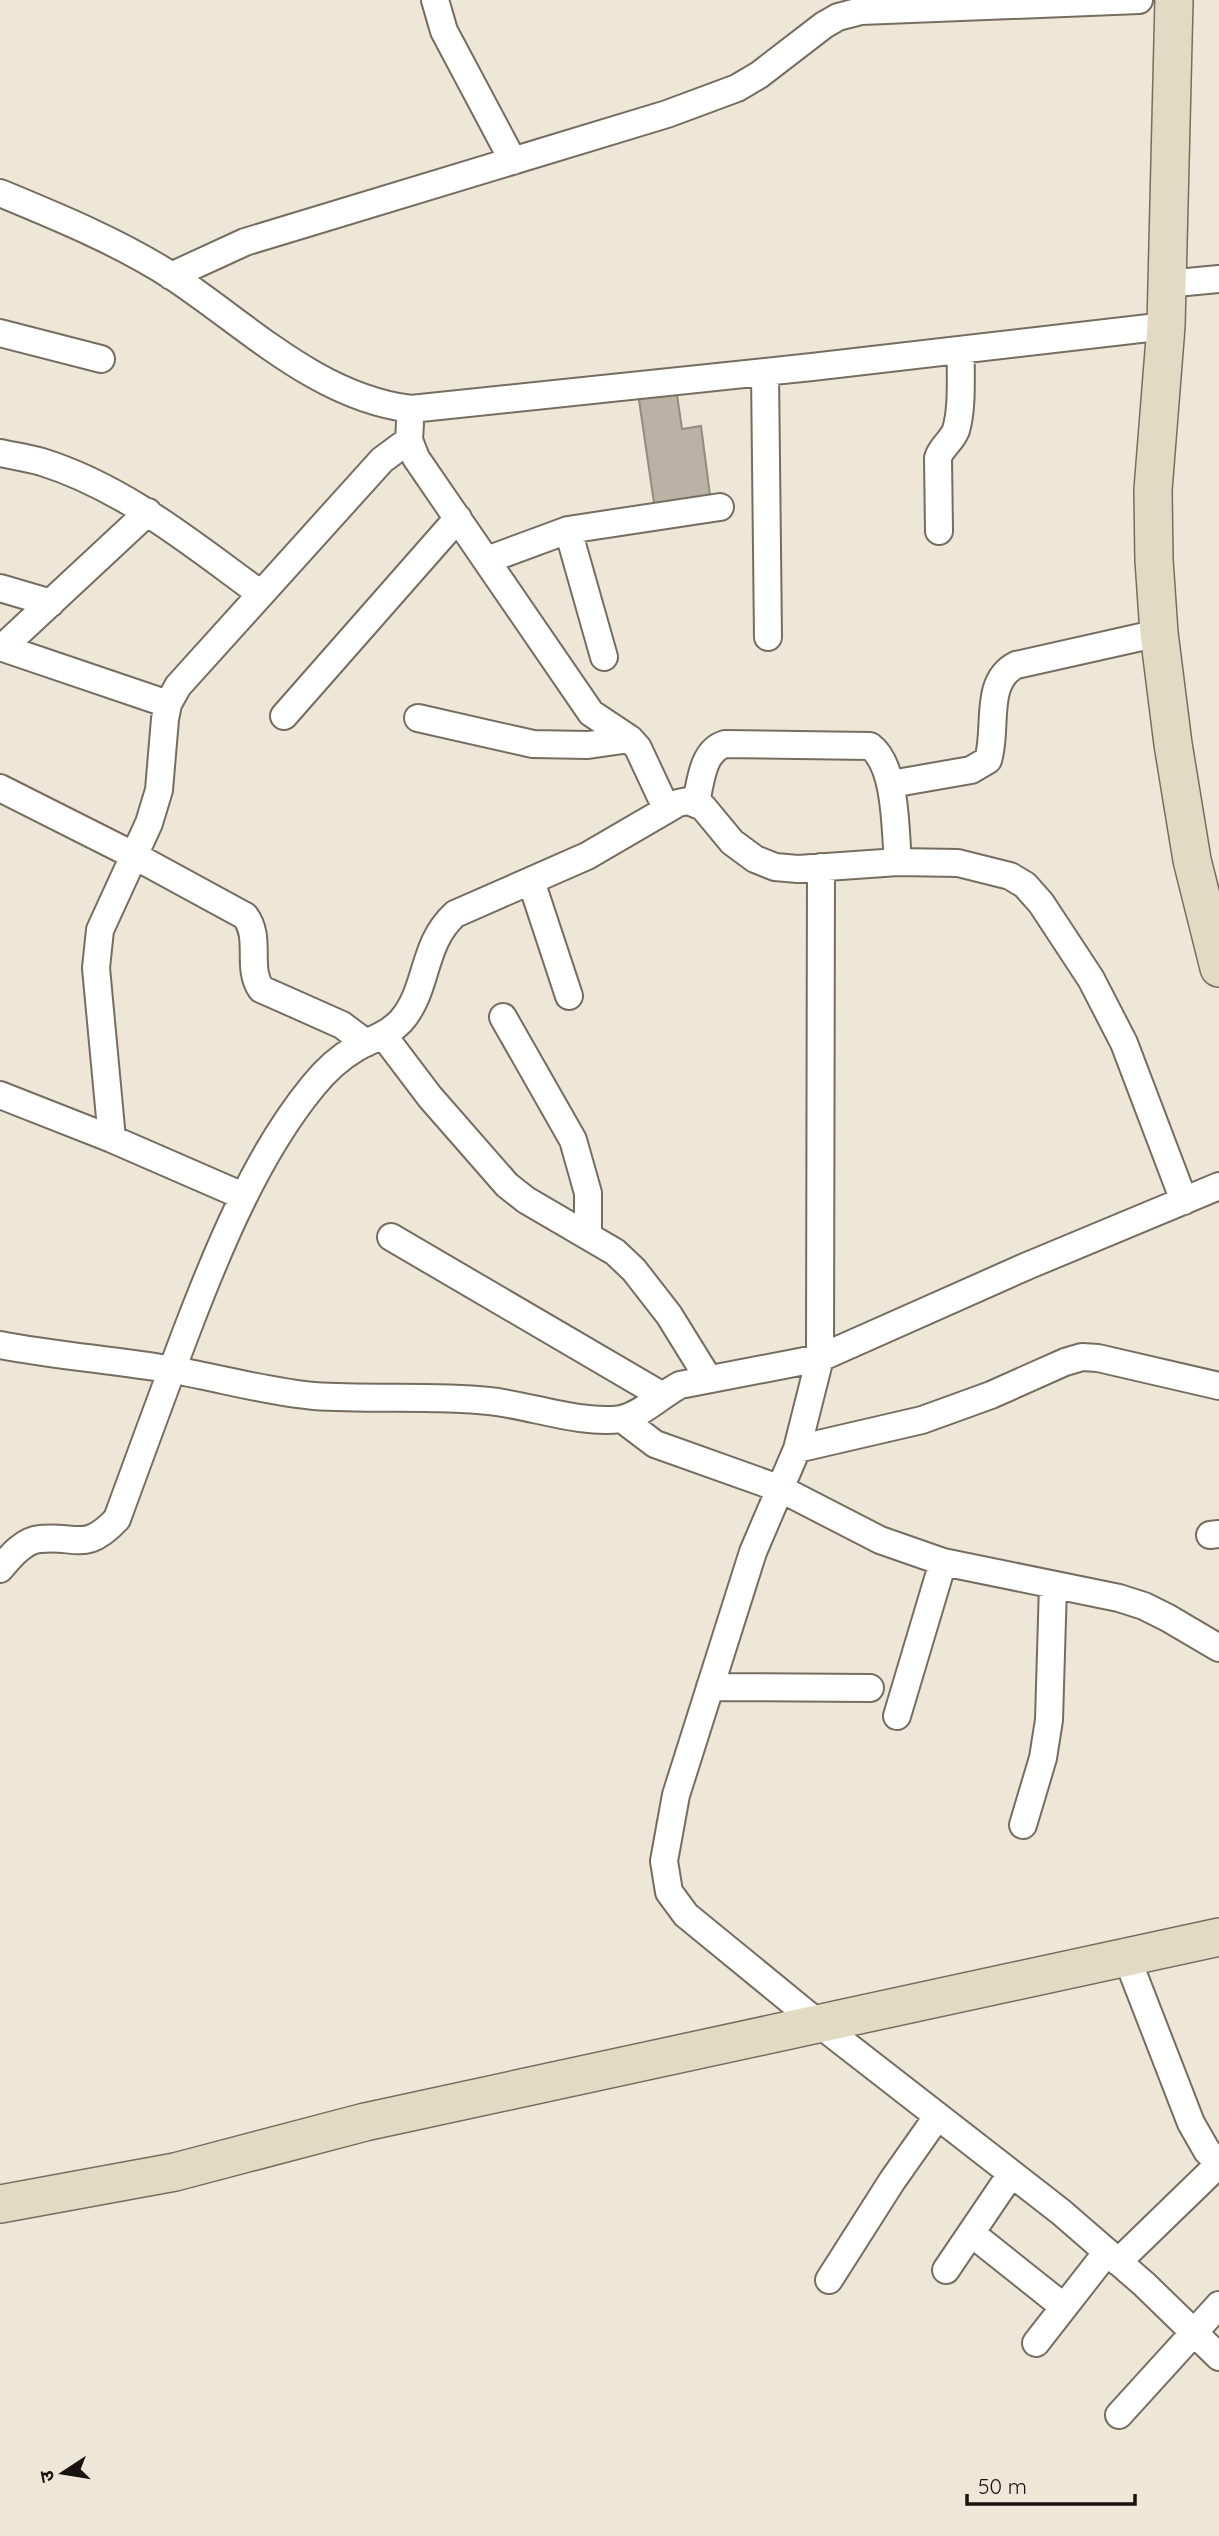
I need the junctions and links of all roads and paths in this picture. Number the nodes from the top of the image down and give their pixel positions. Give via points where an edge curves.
1 (435, 0) edge
2 (1139, 0) edge
3 (1174, 0) edge
4 (926, 4) edge
5 (513, 161) junction
6 (0, 193) edge
7 (171, 276) junction
8 (1219, 279) edge
9 (1166, 284) junction
10 (1166, 326) junction
11 (0, 333) edge
12 (961, 350) junction
13 (101, 359) dead end
14 (765, 372) junction
15 (411, 409) junction
16 (409, 440) junction
17 (0, 453) edge
18 (720, 507) dead end
19 (148, 512) junction
20 (458, 518) junction
21 (568, 530) junction
22 (939, 531) dead end
23 (487, 560) junction
24 (0, 588) edge
25 (261, 594) junction
26 (51, 603) junction
27 (1159, 633) junction
28 (768, 637) dead end
29 (1, 648) edge
30 (604, 657) dead end
31 (168, 704) junction
32 (284, 716) dead end
33 (418, 718) dead end
34 (630, 739) junction
35 (891, 784) junction
36 (0, 788) edge
37 (696, 803) junction
38 (666, 808) junction
39 (133, 855) junction
40 (898, 862) junction
41 (821, 867) junction
42 (531, 881) junction
43 (1216, 951) edge
44 (569, 996) dead end
45 (503, 1017) dead end
46 (375, 1039) junction
47 (0, 1095) edge
48 (112, 1139) junction
49 (1219, 1186) edge
50 (243, 1196) junction
51 (1184, 1201) junction
52 (391, 1237) dead end
53 (588, 1237) junction
54 (0, 1345) edge
55 (820, 1358) junction
56 (172, 1370) junction
57 (708, 1378) junction
58 (1219, 1386) edge
59 (661, 1395) junction
60 (622, 1419) junction
61 (797, 1449) junction
62 (781, 1489) junction
63 (943, 1562) junction
64 (0, 1569) edge
65 (1053, 1585) junction
66 (1219, 1648) edge
67 (710, 1687) junction
68 (870, 1688) dead end
69 (897, 1716) dead end
70 (1023, 1825) dead end
71 (1219, 1937) edge
72 (1127, 1958) junction
73 (818, 2023) junction
74 (937, 2117) junction
75 (1219, 2164) edge
76 (1011, 2174) junction
77 (0, 2204) edge
78 (971, 2233) junction
79 (1112, 2257) junction
80 (946, 2270) dead end
81 (829, 2280) dead end
82 (1219, 2305) edge
83 (1064, 2306) junction
84 (1193, 2332) junction
85 (1036, 2343) dead end
86 (1219, 2357) edge
87 (1119, 2415) dead end

1 - 5 street via 444,31
2 - 4 street
3 - 9 street
4 - 5 street via 838,17 737,88
5 - 7 street via 245,242
6 - 7 street via 56,216
7 - 15 street via 298,366 362,399
8 - 9 street
9 - 10 street
10 - 12 street
10 - 27 street via 1153,490
11 - 13 street
12 - 14 street
12 - 22 street via 958,421 938,458
14 - 15 street
14 - 28 street
15 - 16 street
16 - 20 street via 416,458
16 - 25 street via 382,460
17 - 19 street via 77,476
18 - 21 street
19 - 25 street
19 - 26 street
20 - 23 street
20 - 32 street
21 - 23 street
21 - 30 street
23 - 34 street via 591,713
24 - 26 street
25 - 31 street via 178,686
26 - 29 street
27 - 35 street via 1004,671 995,695 988,760 971,770
27 - 43 street via 1192,860
29 - 31 street
31 - 39 street via 159,790
33 - 34 street via 533,744 588,746
34 - 38 street
35 - 37 street via 882,759 870,746 725,744 711,752
35 - 40 street
36 - 39 street
37 - 38 street
37 - 41 street via 732,842 755,859 775,867
38 - 42 street via 587,856
39 - 46 street via 245,916 254,933 254,974 261,989
39 - 48 street via 97,947
40 - 41 street
40 - 51 street via 958,863 987,869 1025,885 1041,903 1091,979 1124,1043
41 - 55 street
42 - 44 street
42 - 46 street via 455,914 441,926 413,1003 400,1021
45 - 53 street via 573,1140 588,1193
46 - 50 street via 332,1065 311,1088
46 - 53 street via 507,1185
47 - 48 street
48 - 50 street
49 - 51 street
50 - 56 street
51 - 55 street
52 - 59 street
53 - 57 street via 635,1270
54 - 56 street
55 - 57 street
55 - 61 street
56 - 60 street via 314,1396 491,1401 598,1420
56 - 64 street via 117,1519 90,1540 27,1543
57 - 59 street
58 - 61 street via 1082,1357 922,1420
59 - 60 street
60 - 62 street via 655,1444
61 - 62 street
62 - 63 street via 880,1539
62 - 67 street via 753,1552
63 - 65 street
63 - 69 street
65 - 66 street via 1144,1606
65 - 70 street via 1049,1720
67 - 68 street
67 - 73 street via 674,1808 664,1860 669,1892 686,1915
71 - 72 street
72 - 73 street
72 - 75 street via 1191,2123
73 - 74 street
73 - 77 street via 365,2122 175,2172
74 - 76 street
74 - 81 street
75 - 79 street
76 - 78 street
76 - 79 street
78 - 80 street
78 - 83 street
79 - 83 street
79 - 84 street
82 - 84 street
83 - 85 street
84 - 86 street
84 - 87 street

